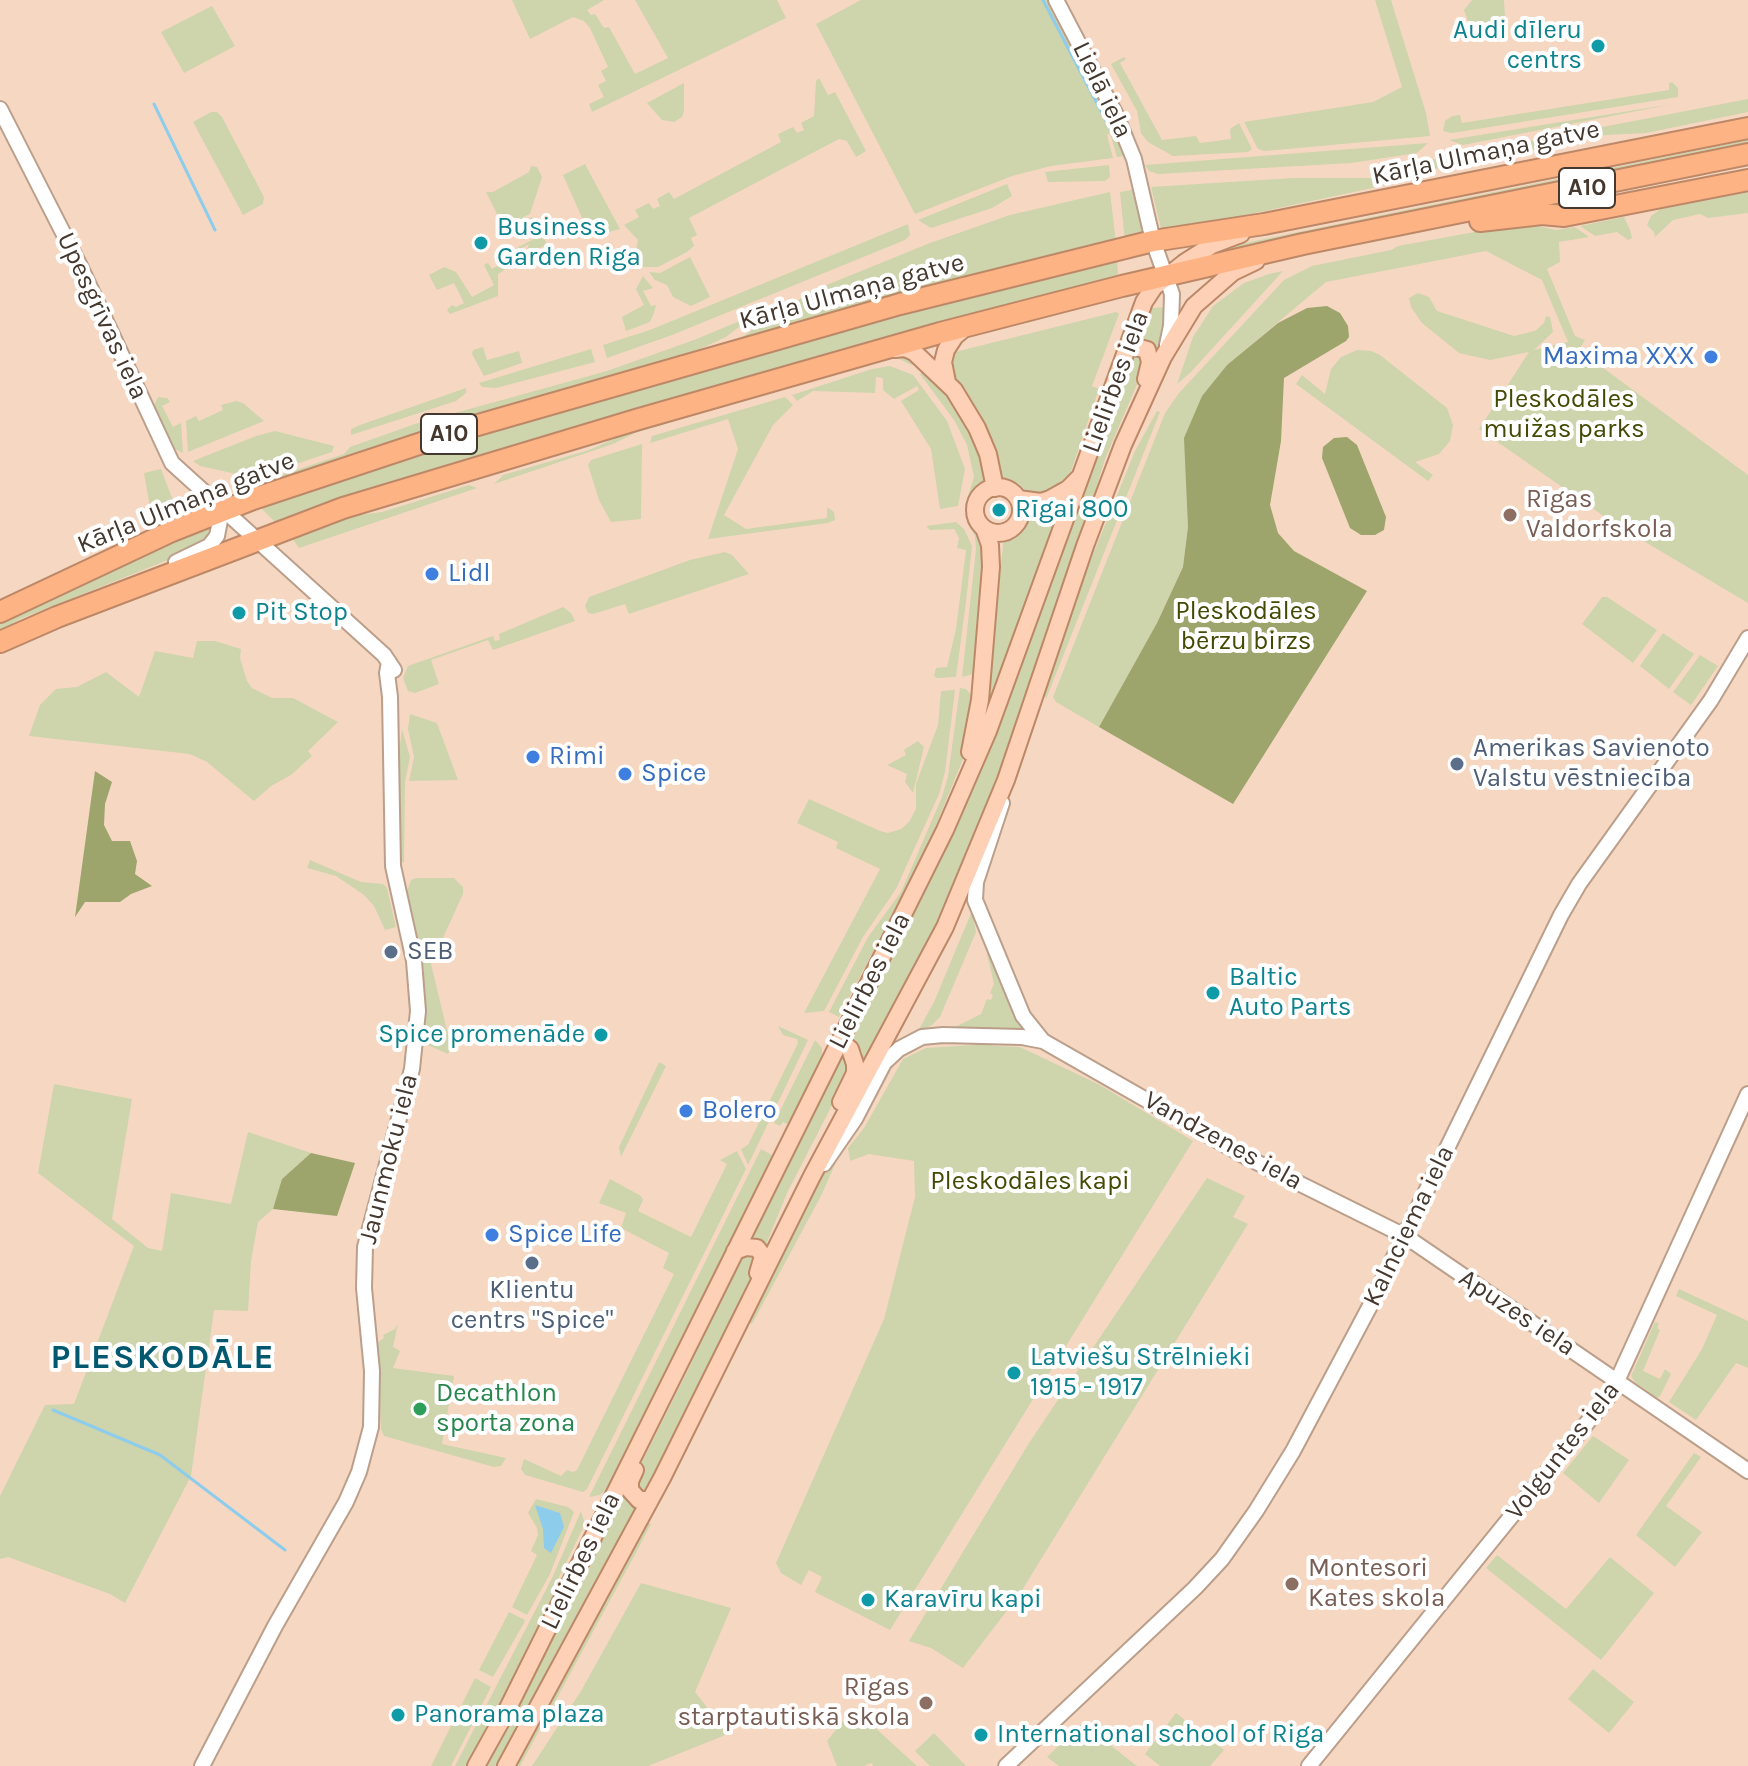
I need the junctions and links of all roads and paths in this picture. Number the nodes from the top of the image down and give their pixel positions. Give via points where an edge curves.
1 (1056, 0) edge
2 (0, 109) edge
3 (1748, 128) edge
4 (1748, 154) edge
5 (1748, 180) edge
6 (1425, 220) junction
7 (1264, 224) junction
8 (1153, 241) junction
9 (1303, 244) junction
10 (1155, 284) junction
11 (968, 326) junction
12 (1128, 349) junction
13 (883, 350) junction
14 (1163, 357) junction
15 (948, 383) junction
16 (1142, 400) junction
17 (1083, 474) junction
18 (995, 488) junction
19 (1018, 499) junction
20 (222, 510) junction
21 (984, 528) junction
22 (258, 540) junction
23 (150, 582) junction
24 (0, 612) edge
25 (1748, 638) edge
26 (0, 642) edge
27 (1006, 780) junction
28 (945, 830) junction
29 (840, 1041) junction
30 (1043, 1041) junction
31 (884, 1063) joint
32 (1748, 1094) edge
33 (812, 1176) junction
34 (1405, 1236) junction
35 (735, 1251) junction
36 (775, 1252) junction
37 (747, 1309) junction
38 (693, 1336) junction
39 (1618, 1382) junction
40 (1748, 1471) edge
41 (650, 1500) junction
42 (202, 1766) edge
43 (476, 1766) edge
44 (506, 1766) edge
45 (1006, 1766) edge
46 (1309, 1766) edge

1 - 8 street, Lielā iela via 1123,129
2 - 20 street, Upesgrīvas iela via 172,463
3 - 7 highway, Kārļa Ulmaņa gatve / A10
4 - 6 highway, Kārļa Ulmaņa gatve / A10
5 - 6 highway via 1564,216 1467,223
6 - 9 highway, Kārļa Ulmaņa gatve / A10
7 - 8 highway, Kārļa Ulmaņa gatve / A10
7 - 10 main road via 1201,251
8 - 10 street, Lielā iela
8 - 20 highway, Kārļa Ulmaņa gatve / A10 via 900,304 602,389
9 - 10 highway, Kārļa Ulmaņa gatve / A10
9 - 14 main road, Lielirbes iela via 1225,278 1194,306
10 - 11 highway, Kārļa Ulmaņa gatve / A10
10 - 12 main road, Lielirbes iela
10 - 14 street, Lielā iela via 1172,294
11 - 13 highway, Kārļa Ulmaņa gatve / A10
11 - 15 main road via 946,350
12 - 16 main road via 1142,347 1149,355
12 - 17 main road, Lielirbes iela
13 - 15 main road via 914,352
13 - 22 highway, Kārļa Ulmaņa gatve / A10 via 413,486
14 - 16 main road, Lielirbes iela
15 - 18 main road via 977,428
16 - 27 main road, Lielirbes iela via 1085,546
17 - 19 main road via 1050,499
17 - 28 main road, Lielirbes iela via 988,731
18 - 19 main road via 1011,491
18 - 21 main road via 976,505
19 - 21 main road via 1021,510 1014,526 999,533
20 - 22 street, Jaunmoku iela
20 - 23 street via 217,536 209,546 166,566
20 - 24 highway, Kārļa Ulmaņa gatve / A10
21 - 28 main road via 991,567 978,714
22 - 23 highway, Kārļa Ulmaņa gatve / A10
22 - 42 street, Jaunmoku iela via 396,672 393,866 414,961 418,1011 412,1069 365,1247 373,1407 368,1444 346,1502
23 - 26 highway, Kārļa Ulmaņa gatve / A10
25 - 34 street, Kalnciema iela via 1711,700 1579,884
27 - 30 street, Vandzenes iela via 975,900 1023,1016
27 - 33 main road, Lielirbes iela via 945,927
28 - 29 main road, Lielirbes iela
29 - 35 main road, Lielirbes iela
29 - 36 main road via 854,1056 855,1073 785,1212
30 - 31 street, Vandzenes iela via 922,1037
30 - 34 street, Vandzenes iela via 1248,1158
31 - 33 street, Lielirbes iela via 844,1136
32 - 39 street, Volguntes iela
33 - 36 main road, Lielirbes iela
34 - 39 street, Apuzes iela
34 - 45 street, Kalnciema iela via 1293,1451 1233,1545 1195,1588
35 - 37 main road via 752,1246 763,1256
35 - 38 main road, Lielirbes iela
36 - 37 main road, Lielirbes iela
37 - 41 main road, Lielirbes iela
38 - 41 main road via 684,1368 630,1481 632,1495
38 - 43 main road, Lielirbes iela
39 - 40 street, Apuzes iela
39 - 46 street, Volguntes iela
41 - 44 main road, Lielirbes iela

